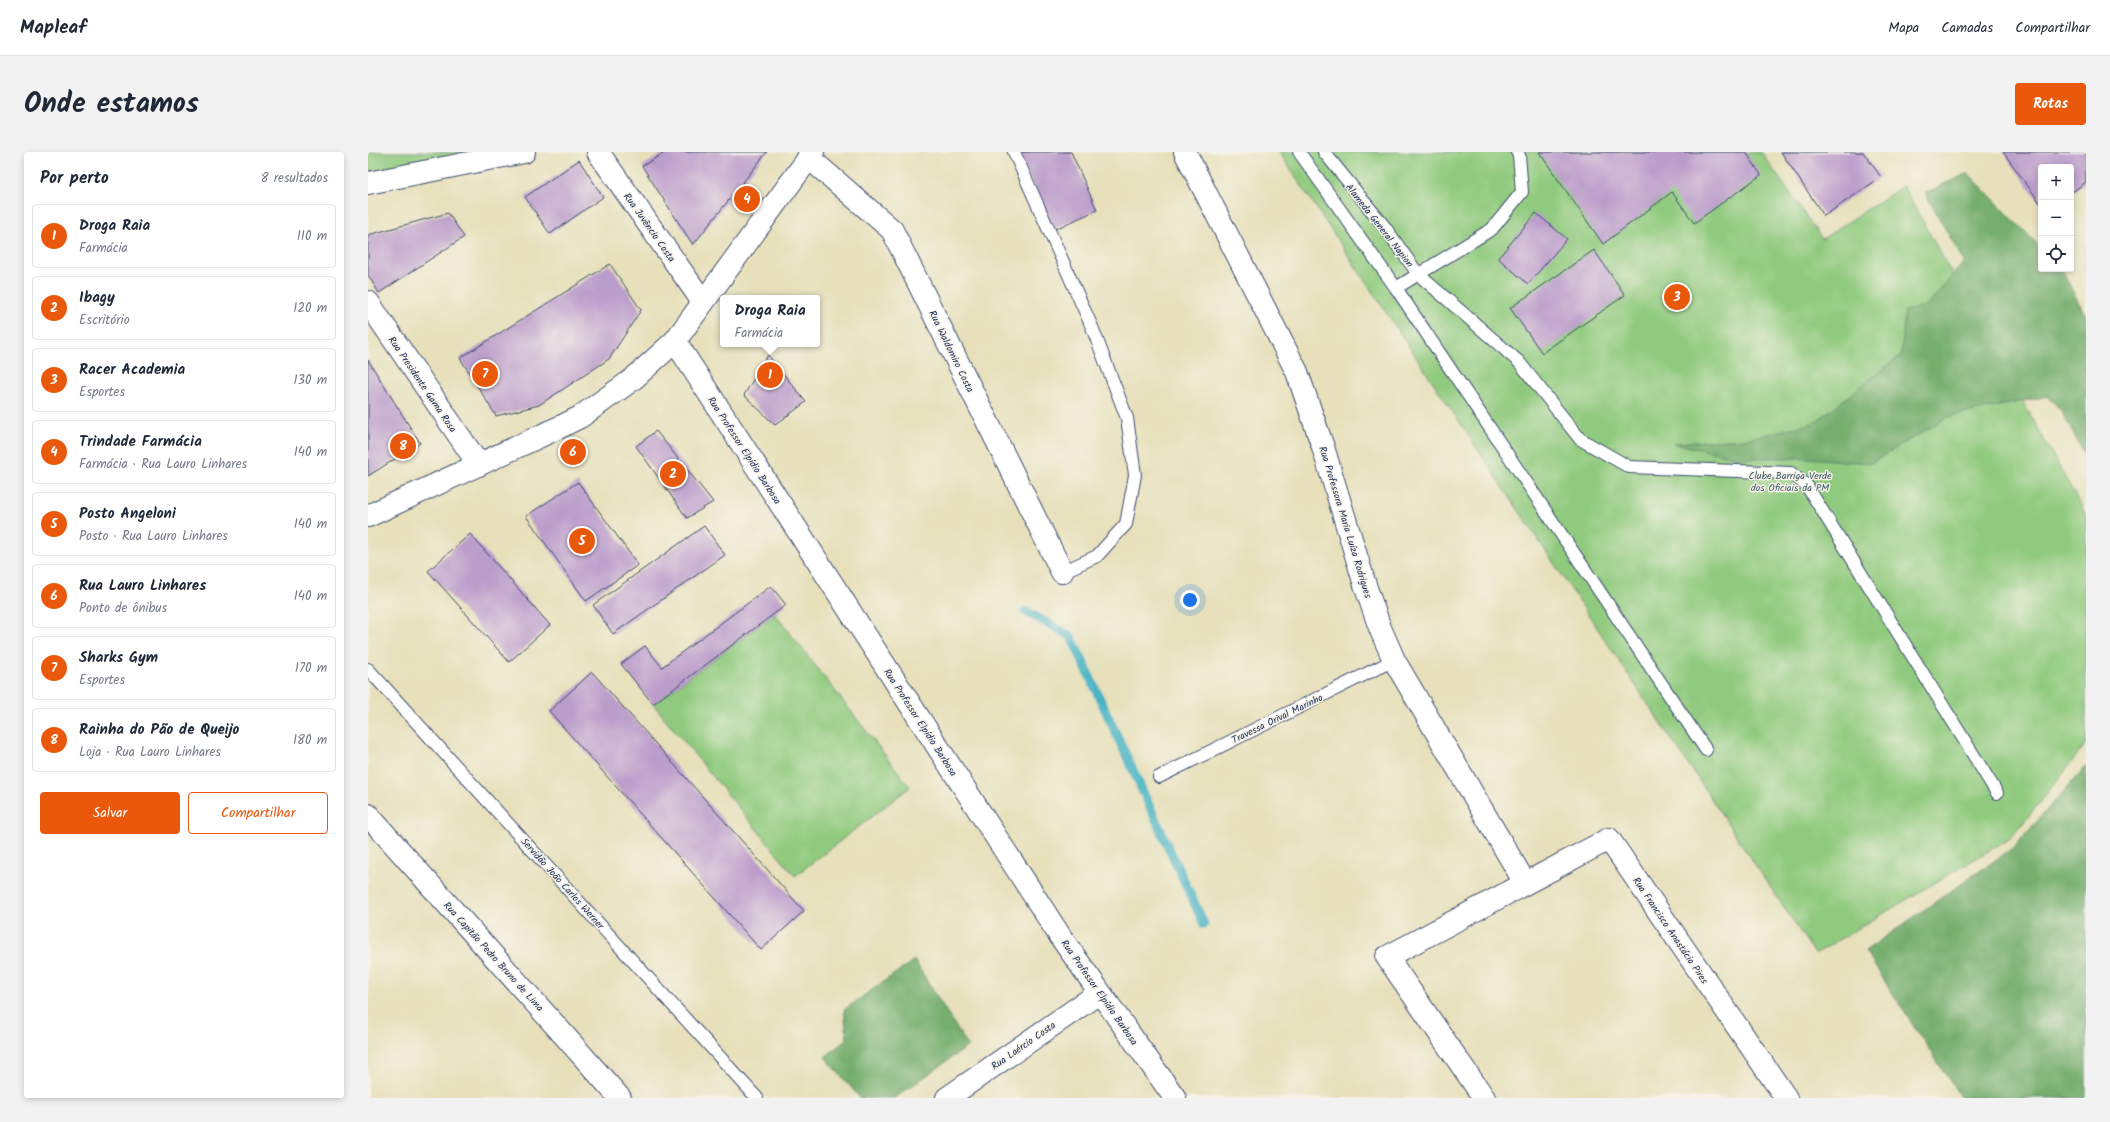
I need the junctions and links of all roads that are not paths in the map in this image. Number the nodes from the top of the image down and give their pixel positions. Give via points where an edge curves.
1 (524, 152) edge
2 (598, 152) edge
3 (1014, 152) edge
4 (1185, 152) edge
5 (1299, 152) edge
6 (1324, 152) edge
7 (1517, 152) edge
8 (810, 155) edge
9 (368, 183) edge
10 (1418, 274) junction
11 (1396, 288) junction
12 (368, 302) edge
13 (703, 302) junction
14 (674, 341) junction
15 (479, 465) junction
16 (368, 516) edge
17 (1062, 572) joint
18 (1394, 660) junction
19 (368, 669) edge
20 (1706, 750) dead end
21 (1159, 777) dead end
22 (1997, 793) dead end
23 (368, 815) edge
24 (1525, 883) junction
25 (1099, 993) junction
26 (620, 1098) edge
27 (757, 1098) edge
28 (947, 1098) edge
29 (1175, 1098) edge
30 (1484, 1098) edge
31 (1786, 1098) edge

1 - 9 street
2 - 13 street, Rua Juvêncio Costa
3 - 17 lane via 1092,327 1127,418 1135,475 1126,524 1097,556
4 - 18 street, Rua Professora Maria Luíza Rodrigues via 1296,372 1324,447 1368,594
5 - 11 lane
6 - 10 lane, Alameda General Napion via 1384,226
7 - 10 lane, Alameda General Napion via 1522,192 1492,228
8 - 13 street
8 - 17 street, Rua Waldomiro Costa via 892,230
10 - 11 lane
10 - 22 lane via 1519,362 1580,439 1629,467 1791,473 1807,486
11 - 20 lane
12 - 15 street, Rua Presidente Gama Rosa
13 - 14 street
14 - 15 street via 632,380 580,417
14 - 25 street, Rua Professor Elpídio Barbosa
15 - 16 street
18 - 21 lane, Travessa Orival Marinho
18 - 24 street, Rua Professora Maria Luíza Rodrigues
19 - 27 lane, Servidão João Carlos Werner
23 - 26 street, Rua Capitão Pedro Bruno de Lima
24 - 30 street via 1387,957
24 - 31 street, Rua Francisco Anastácio Pires via 1609,839
25 - 28 street, Rua Laércio Costa
25 - 29 street, Rua Professor Elpídio Barbosa

